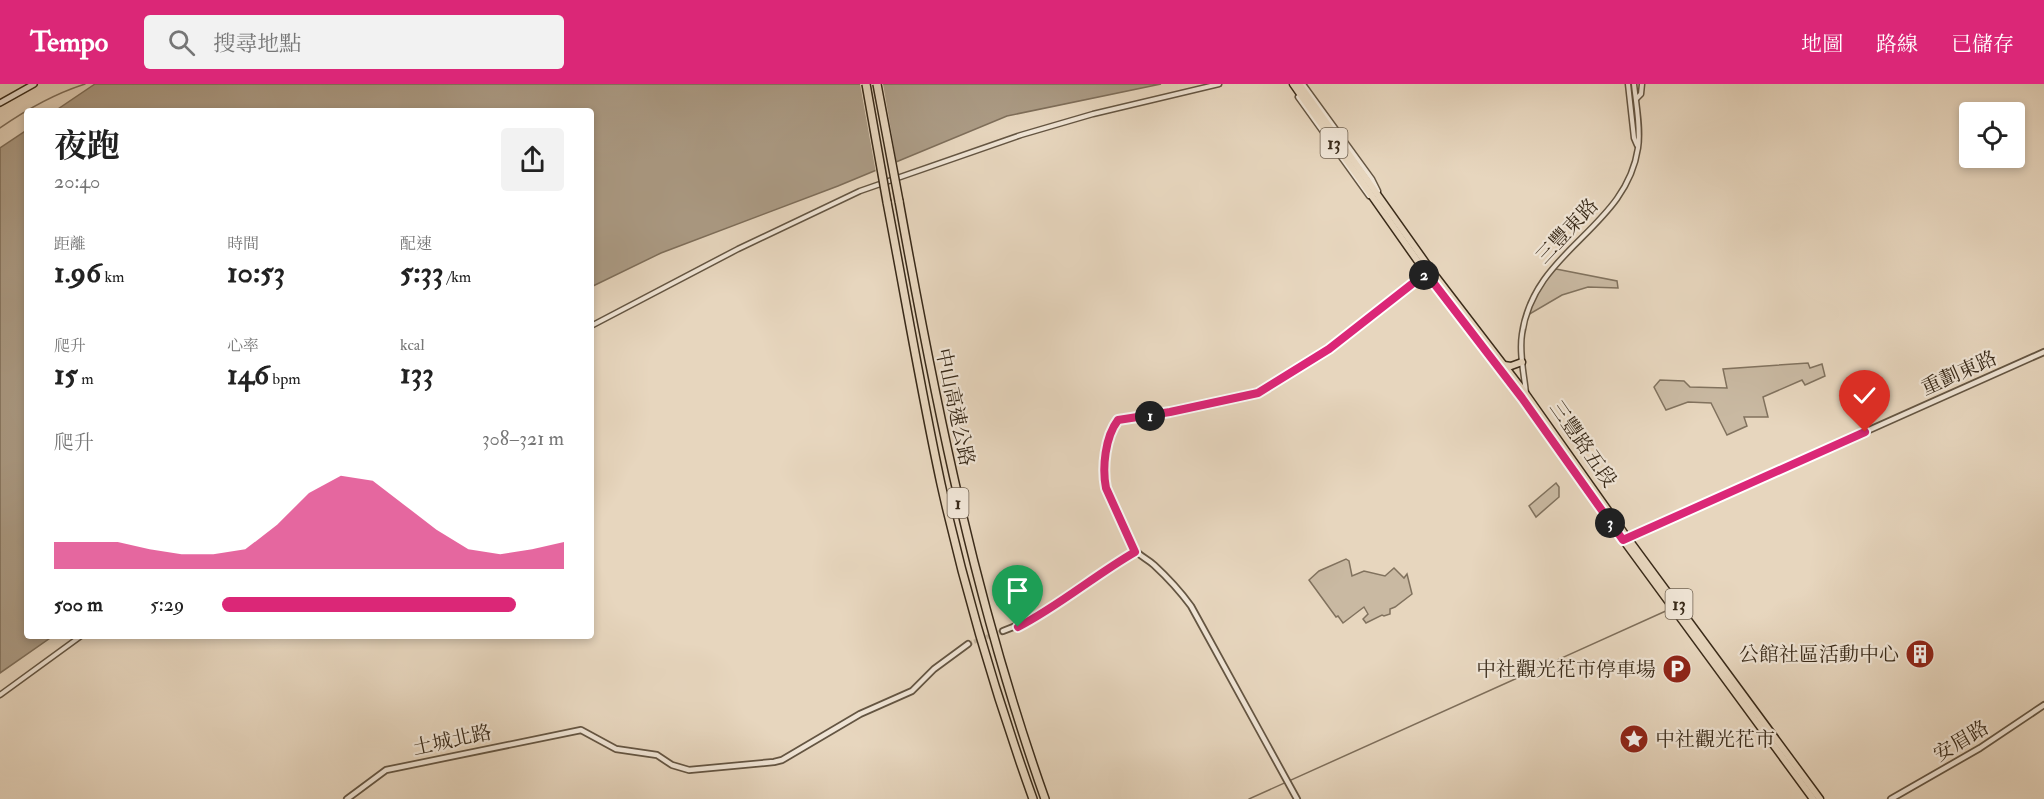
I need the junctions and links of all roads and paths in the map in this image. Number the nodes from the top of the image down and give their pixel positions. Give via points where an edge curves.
1 (34, 84) edge
2 (866, 84) edge
3 (877, 84) edge
4 (1219, 84) edge
5 (1291, 84) edge
6 (1301, 84) edge
7 (1628, 84) edge
8 (1634, 84) edge
9 (1642, 84) edge
10 (1635, 99) junction
11 (0, 102) edge
12 (1638, 147) junction
13 (1378, 200) junction
14 (1429, 271) junction
15 (594, 324) edge
16 (2044, 352) edge
17 (1522, 362) junction
18 (1504, 365) junction
19 (1524, 396) junction
20 (1625, 538) junction
21 (1135, 552) junction
22 (1003, 631) tunnel mouth
23 (77, 639) edge
24 (969, 644) tunnel mouth
25 (0, 695) edge
26 (2044, 705) edge
27 (347, 799) edge
28 (1033, 799) edge
29 (1045, 799) edge
30 (1297, 799) edge
31 (1813, 799) edge
32 (1820, 799) edge
33 (1891, 799) edge

1 - 11 main road
2 - 28 highway, 中山高速公路 / 1, bridge via 927,417 964,579 1010,736
3 - 29 highway, 中山高速公路 / 1, bridge via 939,416 970,553 994,643
4 - 15 street via 1021,135 860,191
5 - 13 main road, 13
6 - 13 main road, 13
7 - 12 street
8 - 10 street, 三豐東路
9 - 10 street via 1641,94
10 - 12 street, 三豐東路
12 - 17 street, 三豐東路 via 1619,197 1552,266 1539,285 1526,314
13 - 14 main road, 三豐路五段 / 13
14 - 18 main road, 三豐路五段 / 13
14 - 19 main road, 三豐路五段 / 13
14 - 21 street via 1329,349 1258,393 1118,420 1106,456 1104,478
16 - 20 street, 重劃東路
17 - 18 main road
17 - 19 street, 三豐東路
18 - 19 main road, 三豐路五段 / 13
19 - 20 main road, 三豐路五段 / 13
20 - 31 main road, 三豐路五段 / 13
20 - 32 main road, 三豐路五段 / 13
21 - 22 street via 1036,618
21 - 30 street via 1157,569 1191,606
23 - 25 street
24 - 27 street, 土城北路 via 912,691 860,714 774,762 689,770 657,755 616,749 584,730 386,770
26 - 33 street, 安眉路

